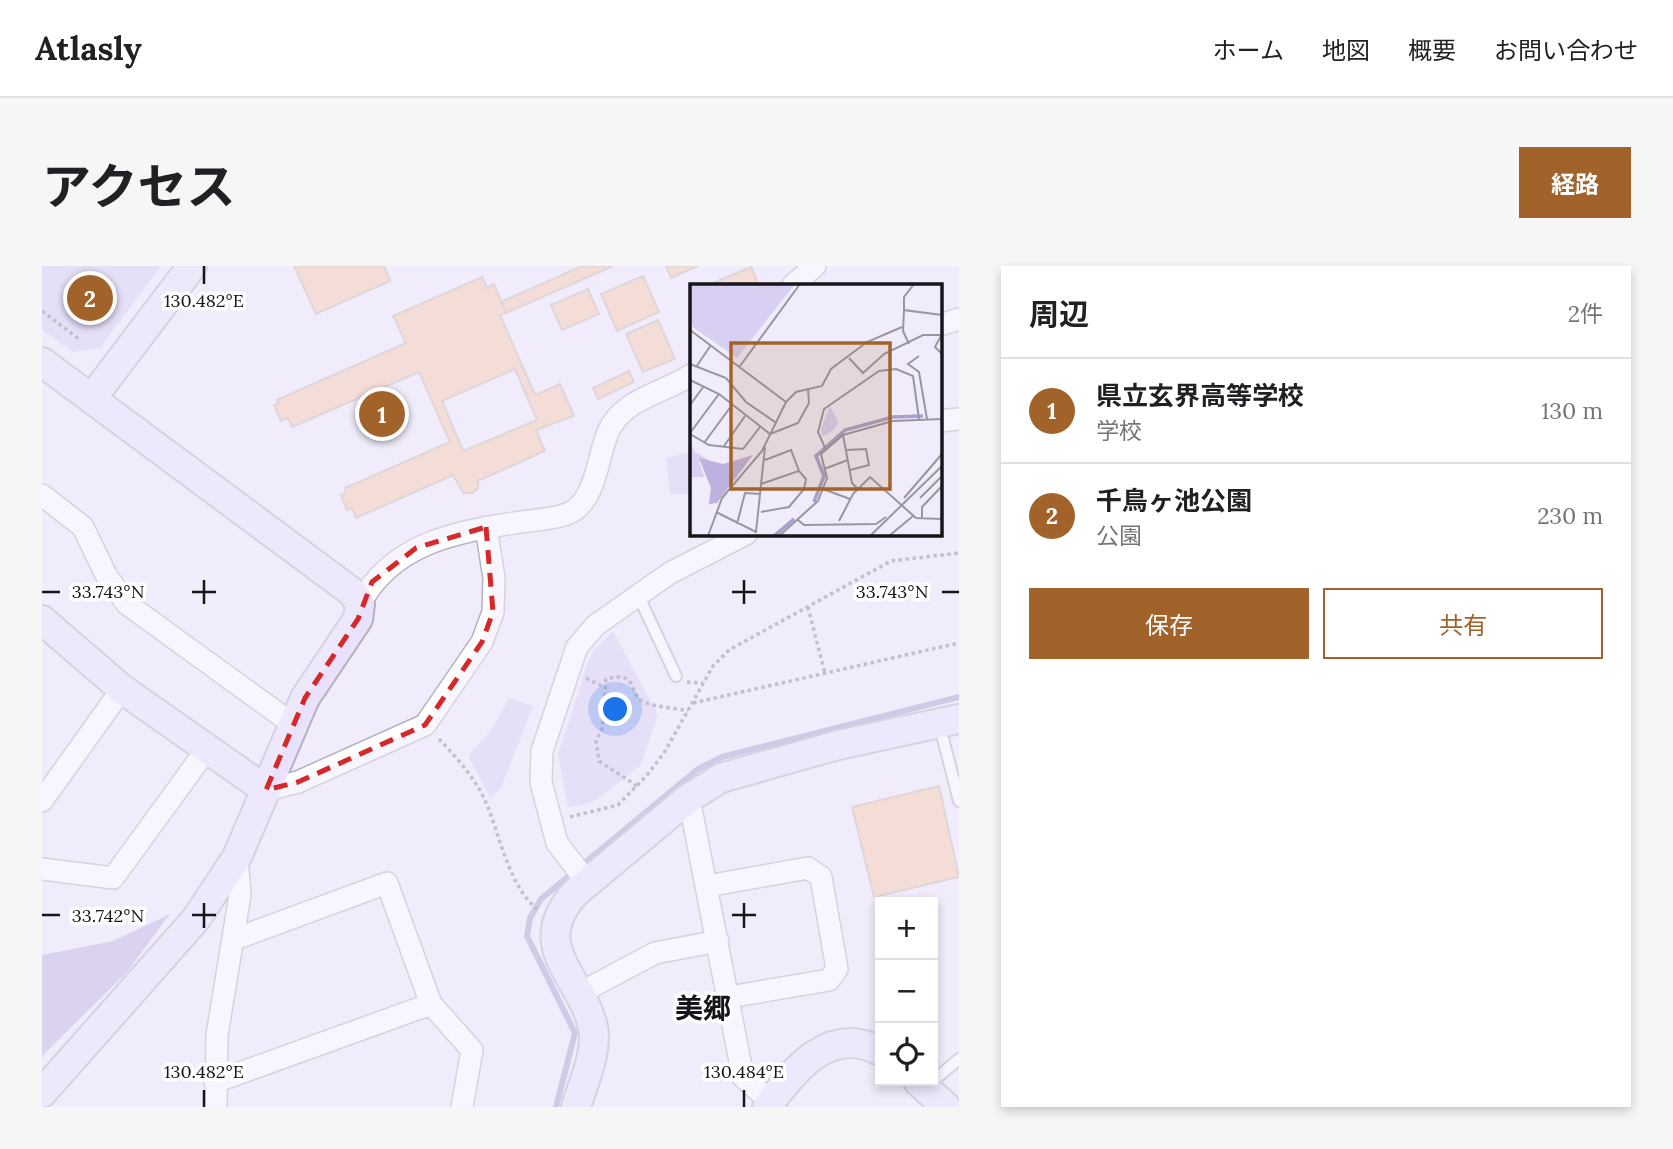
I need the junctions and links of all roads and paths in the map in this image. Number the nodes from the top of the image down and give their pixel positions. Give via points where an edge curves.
1 (192, 266) edge
2 (815, 266) edge
3 (794, 284) edge
4 (42, 311) edge
5 (959, 319) edge
6 (942, 324) edge
7 (79, 339) dead end
8 (42, 362) edge
9 (690, 375) edge
10 (92, 398) junction
11 (42, 495) edge
12 (485, 527) junction
13 (742, 536) edge
14 (959, 553) edge
15 (639, 597) junction
16 (360, 604) junction
17 (808, 607) junction
18 (44, 625) edge
19 (959, 643) edge
20 (825, 674) junction
21 (676, 676) dead end
22 (122, 689) junction
23 (693, 703) junction
24 (689, 711) junction
25 (949, 721) edge
26 (293, 725) junction
27 (425, 725) junction
28 (206, 749) junction
29 (637, 786) junction
30 (266, 790) junction
31 (689, 798) junction
32 (42, 801) edge
33 (959, 802) edge
34 (551, 823) junction
35 (237, 857) junction
36 (42, 869) edge
37 (587, 882) junction
38 (707, 886) junction
39 (557, 922) junction
40 (236, 939) junction
41 (718, 941) junction
42 (578, 994) junction
43 (729, 997) junction
44 (431, 1004) junction
45 (875, 1048) edge
46 (959, 1059) edge
47 (938, 1073) edge
48 (215, 1082) junction
49 (924, 1086) edge
50 (42, 1093) edge
51 (769, 1104) edge
52 (216, 1107) edge
53 (462, 1107) edge
54 (576, 1107) edge
55 (946, 1107) edge

1 - 10 street
2 - 3 street
4 - 7 path
5 - 6 street
8 - 10 street
9 - 12 street via 618,414 590,488 569,514
10 - 16 street via 352,593
11 - 26 street via 83,527 106,575 127,604
12 - 16 street via 416,548 393,561 372,582
12 - 27 street via 494,578 493,612 482,642
13 - 15 street via 670,573
14 - 17 path via 891,561
15 - 21 lane
15 - 34 street via 596,625 577,647 542,751 541,782
16 - 26 street via 358,619 305,698
17 - 20 path
17 - 23 path via 729,650 713,666
18 - 22 street
19 - 20 path
20 - 23 path
22 - 28 street
22 - 32 street
23 - 24 path
24 - 29 path
24 - 29 path via 644,702 634,683 625,677 607,679 602,729 596,741 599,761
25 - 31 street via 771,762 721,778
25 - 33 lane
26 - 30 street
27 - 30 street via 298,782
27 - 39 path via 462,763 487,804 502,853 528,903
28 - 30 street
28 - 36 street via 113,878
29 - 34 path via 618,806
30 - 35 street
31 - 37 street
31 - 38 street
34 - 37 street via 557,843
35 - 40 street
35 - 50 street via 196,919
37 - 39 street via 562,908
38 - 41 street
38 - 43 street via 808,868 821,877 837,969 829,980
39 - 42 street via 555,949
40 - 44 street via 387,883
40 - 48 street via 217,1035
41 - 42 street via 655,953
41 - 43 street
42 - 54 street via 593,1029 593,1047
43 - 51 street via 743,1077
44 - 48 street
44 - 53 street via 472,1051
45 - 51 street via 844,1041 821,1049
46 - 47 lane
48 - 52 street
49 - 55 street

